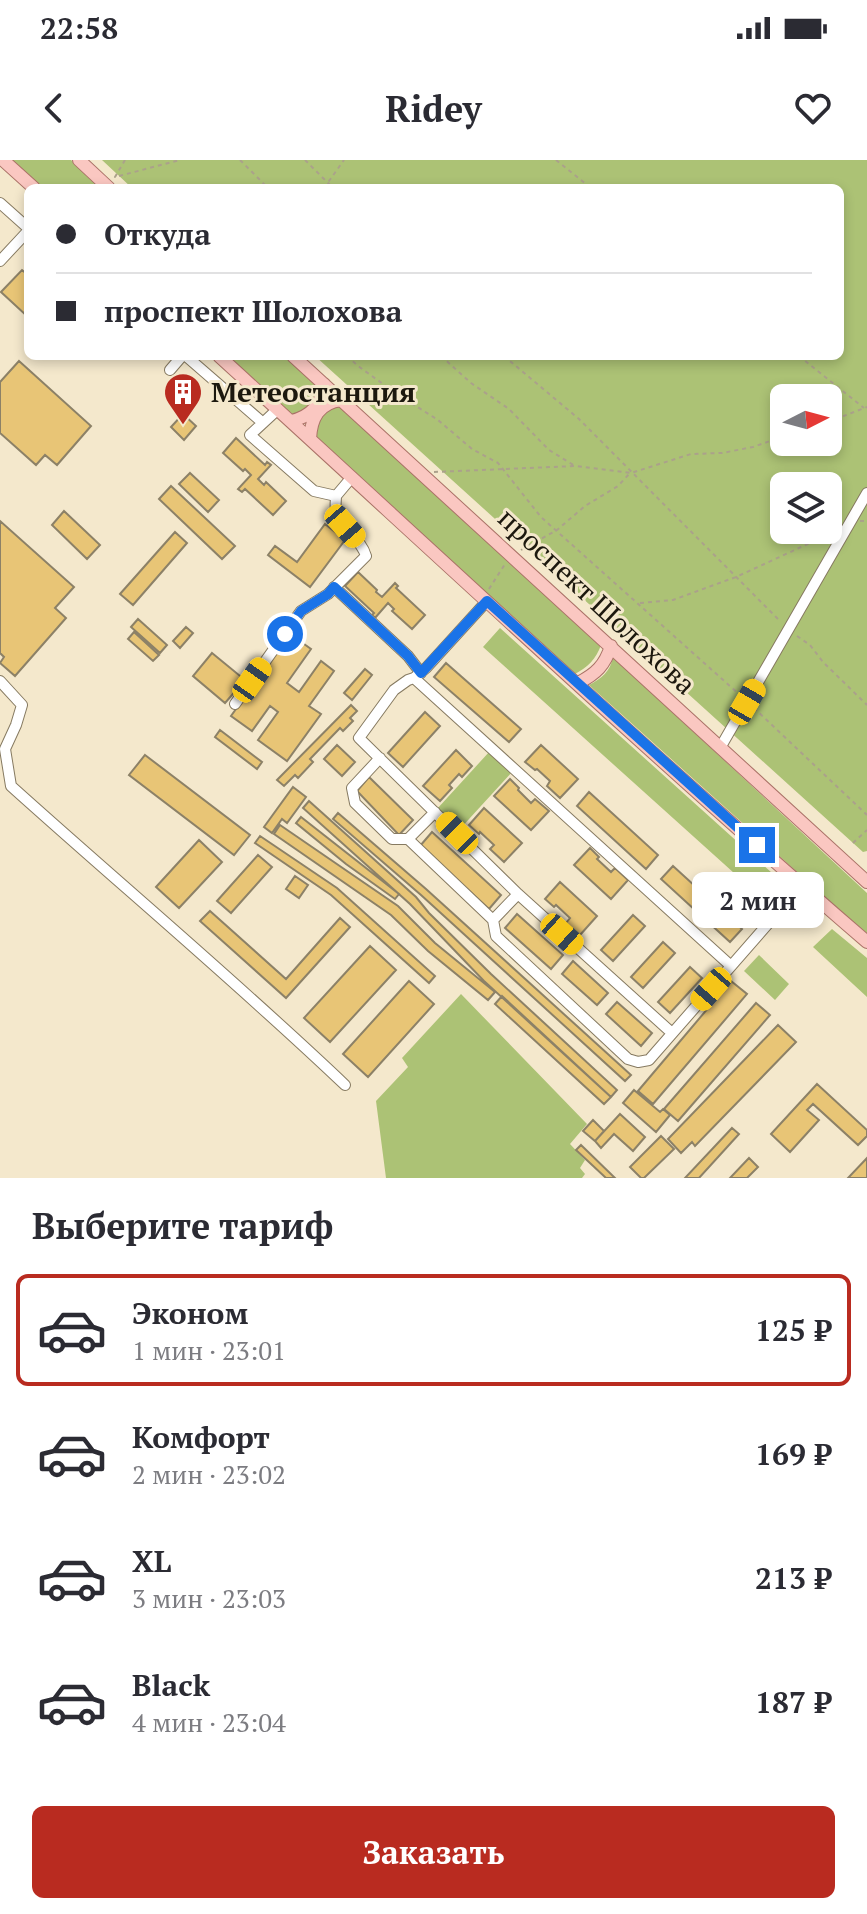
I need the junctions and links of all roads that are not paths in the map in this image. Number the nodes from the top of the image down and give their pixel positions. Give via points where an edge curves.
1 (3, 160) edge
2 (79, 160) edge
3 (30, 184) edge
4 (105, 184) edge
5 (0, 203) edge
6 (24, 226) edge
7 (24, 234) edge
8 (0, 261) edge
9 (180, 360) edge
10 (189, 360) edge
11 (223, 360) edge
12 (297, 360) edge
13 (170, 370) dead end
14 (324, 384) junction
15 (341, 400) junction
16 (278, 409) junction
17 (291, 421) junction
18 (262, 422) junction
19 (310, 439) junction
20 (352, 477) junction
21 (867, 493) edge
22 (336, 496) junction
23 (334, 587) junction
24 (485, 599) junction
25 (611, 646) junction
26 (417, 676) junction
27 (0, 681) edge
28 (578, 683) junction
29 (235, 704) dead end
30 (720, 748) junction
31 (380, 758) junction
32 (435, 812) junction
33 (408, 839) junction
34 (867, 882) edge
35 (801, 886) junction
36 (518, 894) junction
37 (493, 920) junction
38 (867, 942) edge
39 (731, 966) junction
40 (672, 1033) junction
41 (345, 1085) dead end

1 - 3 main road
2 - 4 main road
5 - 6 street
7 - 8 street
9 - 13 street
10 - 18 street
11 - 16 main road
12 - 14 main road, проспект Шолохова
14 - 15 main road, проспект Шолохова
14 - 17 main road via 310,413
15 - 19 main road via 321,408
15 - 25 main road, проспект Шолохова
16 - 17 main road
16 - 18 street
17 - 19 main road
18 - 22 street via 250,435 314,491
19 - 20 main road
20 - 22 street
20 - 24 main road
21 - 30 street
22 - 23 street via 336,511 366,556
23 - 26 street via 408,656
23 - 29 street via 301,611
24 - 26 street
24 - 28 main road
25 - 28 main road via 596,673
25 - 30 main road, проспект Шолохова
26 - 31 street via 394,690 359,738
26 - 39 street
27 - 41 street via 22,705 5,749 11,786
28 - 35 main road
30 - 34 main road, проспект Шолохова
31 - 32 street
31 - 33 street via 352,788 355,803 392,839
32 - 33 street
32 - 36 street
33 - 37 street
35 - 38 main road
35 - 39 street
36 - 37 street
36 - 40 street
37 - 40 street via 496,936 628,1059 649,1060
39 - 40 street

